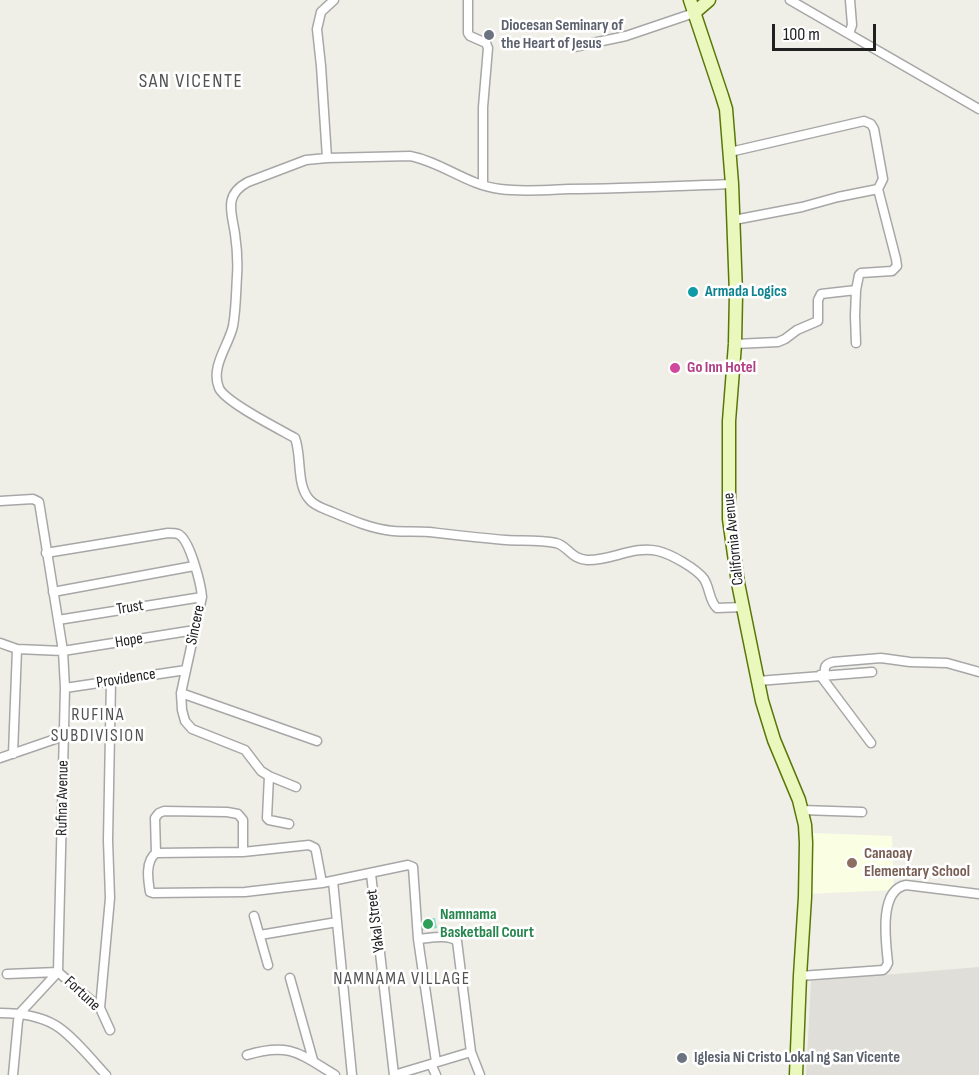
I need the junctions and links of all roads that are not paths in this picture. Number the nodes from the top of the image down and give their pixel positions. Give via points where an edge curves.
1 (334, 0) edge
2 (468, 0) edge
3 (690, 0) edge
4 (709, 0) edge
5 (790, 0) edge
6 (850, 0) edge
7 (694, 13) junction
8 (849, 34) junction
9 (574, 47) dead end
10 (979, 109) edge
11 (730, 152) junction
12 (327, 158) junction
13 (732, 183) junction
14 (483, 185) junction
15 (879, 189) junction
16 (734, 220) junction
17 (856, 290) junction
18 (856, 343) dead end
19 (735, 344) junction
20 (0, 501) edge
21 (46, 553) junction
22 (194, 566) junction
23 (53, 592) junction
24 (202, 597) junction
25 (743, 608) junction
26 (58, 620) junction
27 (195, 630) junction
28 (0, 643) edge
29 (17, 649) junction
30 (63, 651) junction
31 (186, 670) junction
32 (872, 672) dead end
33 (979, 672) edge
34 (822, 675) junction
35 (111, 681) junction
36 (758, 681) junction
37 (65, 688) junction
38 (181, 693) junction
39 (64, 736) junction
40 (317, 741) dead end
41 (871, 742) dead end
42 (13, 754) junction
43 (0, 758) edge
44 (268, 776) junction
45 (296, 787) dead end
46 (801, 810) junction
47 (862, 812) dead end
48 (289, 824) dead end
49 (243, 852) junction
50 (156, 853) junction
51 (371, 874) junction
52 (333, 881) junction
53 (322, 883) junction
54 (979, 894) edge
55 (254, 916) dead end
56 (337, 922) junction
57 (260, 935) junction
58 (418, 939) junction
59 (268, 965) dead end
60 (58, 972) junction
61 (7, 974) dead end
62 (800, 976) junction
63 (290, 978) dead end
64 (100, 1008) junction
65 (0, 1013) edge
66 (20, 1013) junction
67 (110, 1030) dead end
68 (471, 1052) junction
69 (247, 1055) dead end
70 (313, 1060) junction
71 (433, 1063) junction
72 (13, 1075) edge
73 (106, 1075) edge
74 (335, 1075) edge
75 (352, 1075) edge
76 (394, 1075) edge
77 (436, 1075) edge
78 (480, 1075) edge
79 (796, 1075) edge

1 - 12 street via 321,12 317,29
2 - 14 street via 468,33 488,48
3 - 7 street, California Avenue
4 - 7 street
5 - 8 street
6 - 8 street
7 - 9 street via 626,36
7 - 11 street, California Avenue via 723,96
8 - 10 street
11 - 13 street, California Avenue
11 - 15 street via 864,121 874,129 883,179
12 - 14 street via 410,156
12 - 25 street via 306,160 248,182 232,197 230,209 238,265 234,316 217,371 219,389 228,397 295,438 308,499 341,516 392,531 558,543 576,558 587,560 657,550 698,573 717,608
13 - 14 street via 514,190
13 - 16 street, California Avenue
15 - 16 street
15 - 17 street via 897,266 892,271 861,273
16 - 19 street, California Avenue
17 - 18 street
17 - 19 street via 821,294 818,321 785,339
19 - 25 street, California Avenue via 729,421 729,519
20 - 21 street, Rufina Avenue via 39,502
21 - 22 street, Sincere via 176,533 185,541
21 - 23 street, Rufina Avenue
22 - 23 street
22 - 24 street, Sincere
23 - 26 street, Rufina Avenue
24 - 26 street, Trust
24 - 27 street, Sincere
25 - 36 street, California Avenue
26 - 30 street, Rufina Avenue
27 - 30 street, Hope
27 - 31 street, Sincere
28 - 29 street, Hope
29 - 30 street, Hope
29 - 42 street
30 - 37 street, Rufina Avenue
31 - 35 street, Providence
31 - 38 street, Sincere
32 - 34 street
33 - 34 street via 947,663 881,658 833,662
34 - 36 street
34 - 41 street
35 - 37 street, Providence
35 - 64 street via 110,898
36 - 46 street, California Avenue via 767,720
37 - 39 street, Rufina Avenue
38 - 40 street
38 - 44 street, Sincere via 184,721 189,727 245,750
39 - 42 street
39 - 60 street, Rufina Avenue
42 - 43 street
44 - 45 street, Sincere
44 - 48 street via 267,818
46 - 47 street
46 - 62 street, California Avenue via 807,858
49 - 50 street
49 - 50 street via 243,820 238,814 164,811 155,818
49 - 53 street via 312,846
50 - 53 street via 151,856 149,872 149,889 153,894 245,892
51 - 52 street
51 - 58 street via 413,867
51 - 76 street, Yakal Street
52 - 53 street
52 - 56 street
54 - 62 street via 901,886 891,896 885,919 886,968
55 - 57 street
56 - 57 street
56 - 75 street
57 - 59 street
58 - 68 street via 450,937 457,941
58 - 71 street
60 - 61 street, Fortune
60 - 64 street, Fortune
60 - 66 street
62 - 79 street, California Avenue
63 - 70 street
64 - 67 street, Fortune
65 - 66 street
66 - 72 street
66 - 73 street via 56,1025
68 - 71 street
68 - 78 street
69 - 70 street via 283,1049
70 - 74 street
71 - 76 street
71 - 77 street

